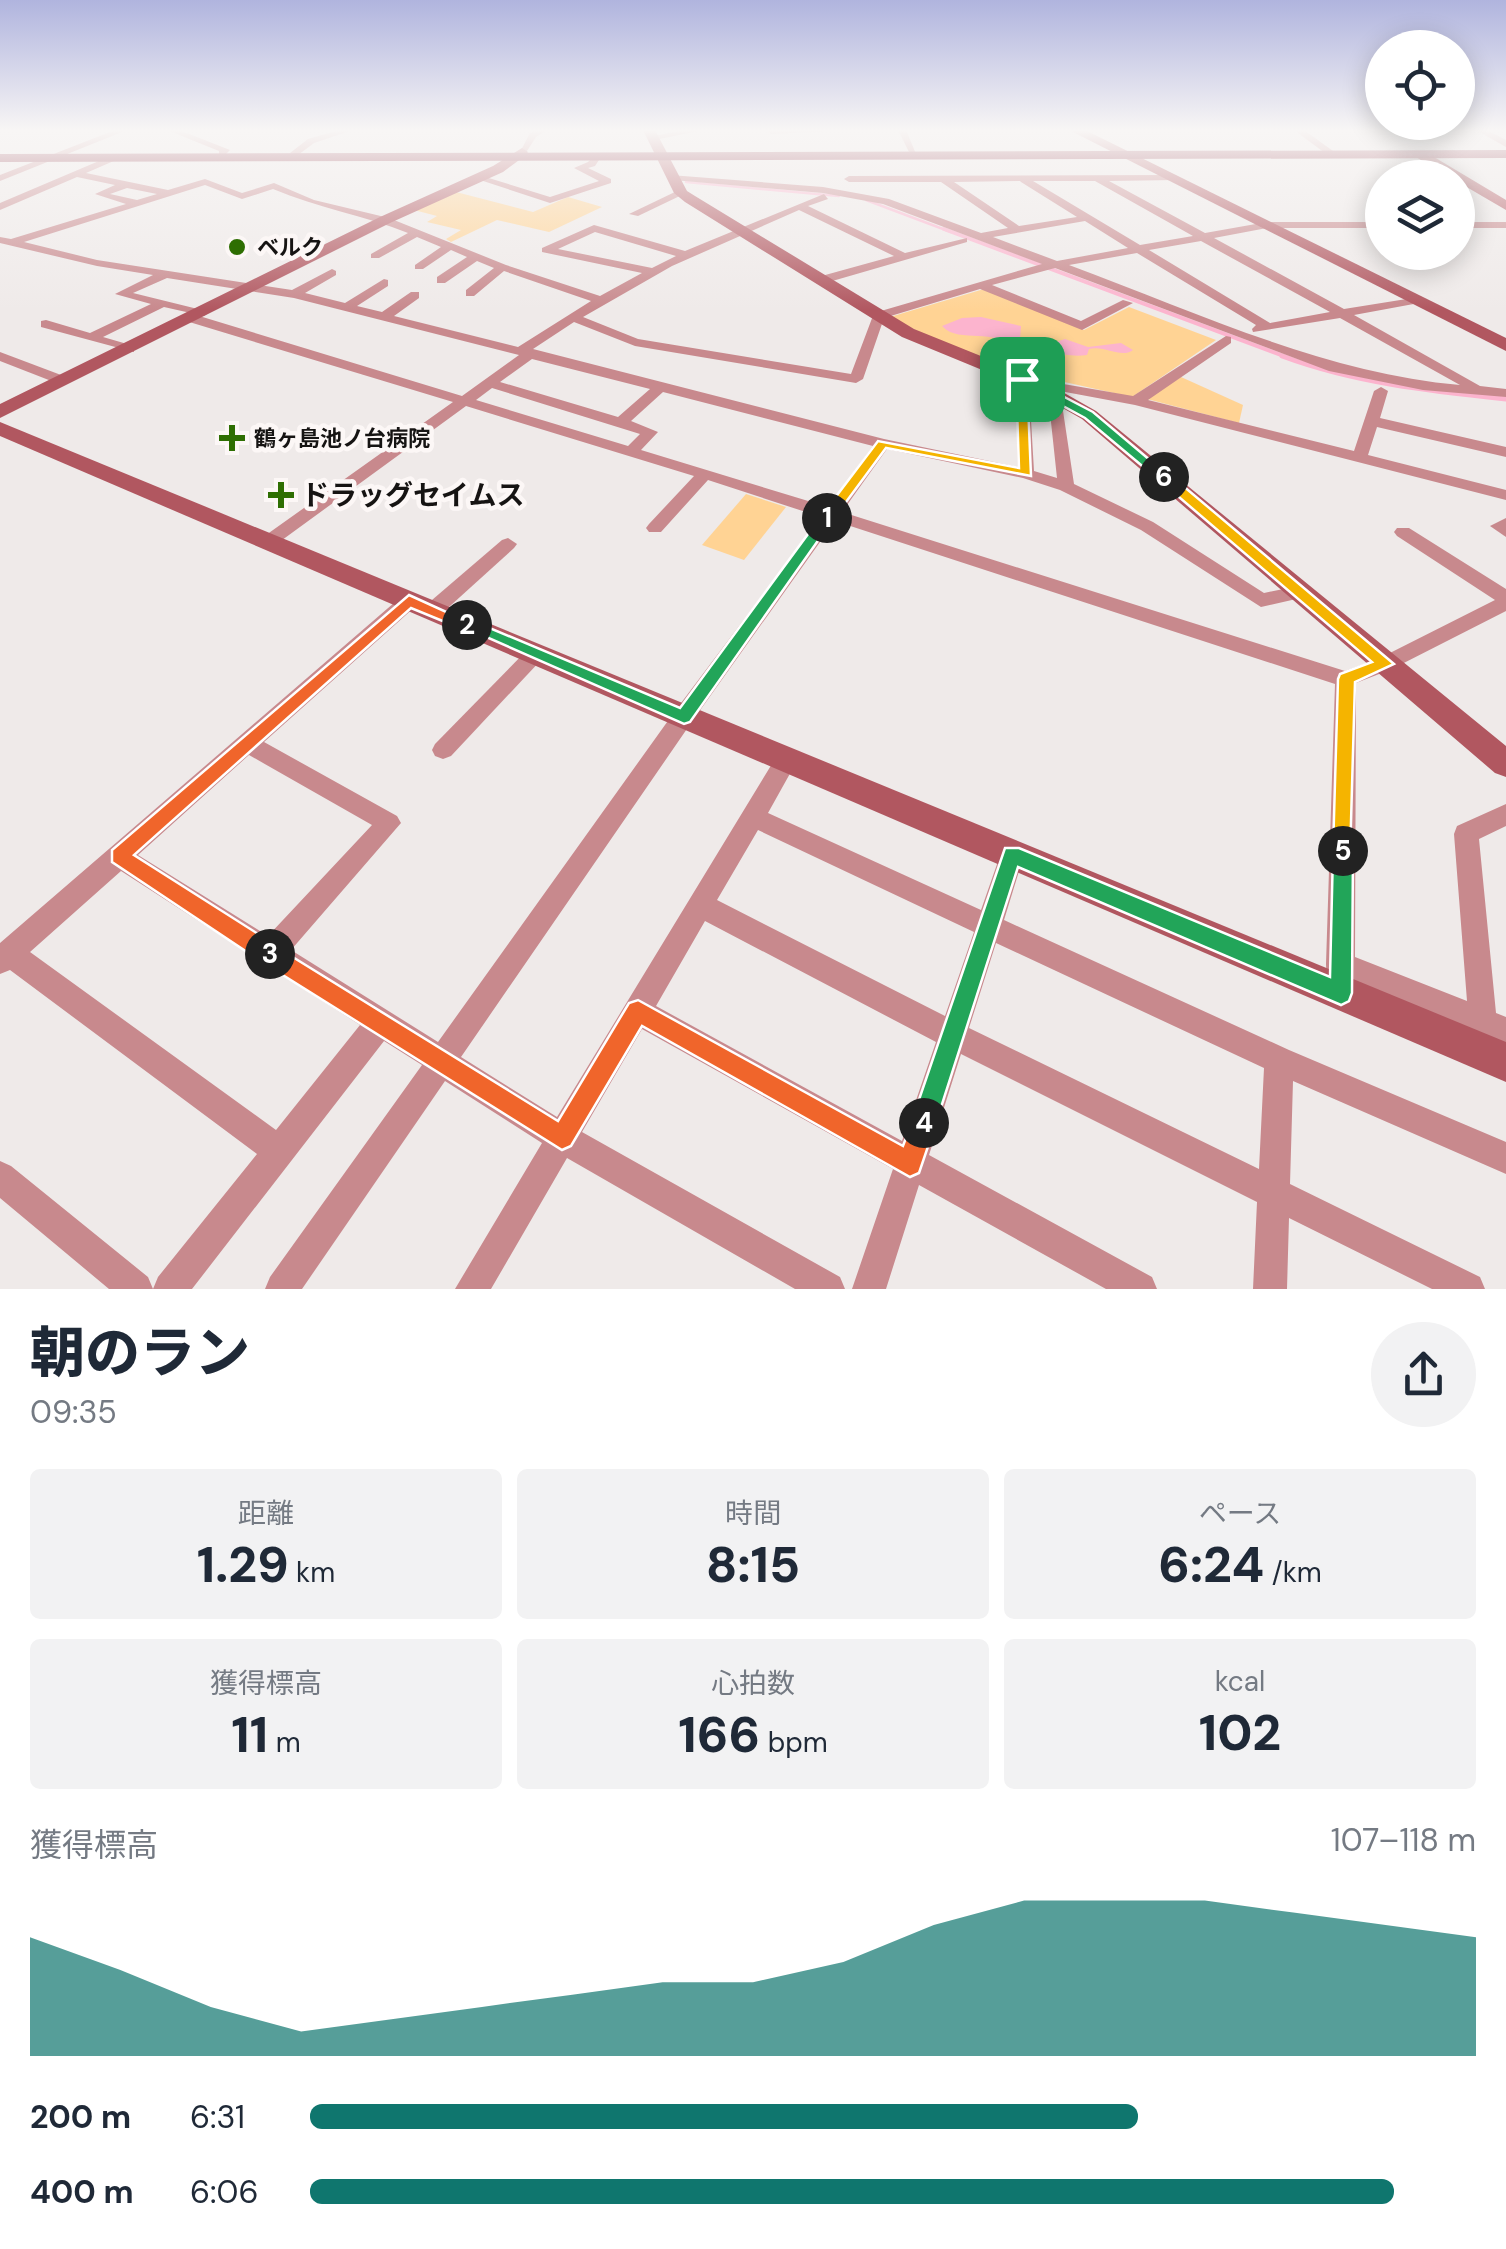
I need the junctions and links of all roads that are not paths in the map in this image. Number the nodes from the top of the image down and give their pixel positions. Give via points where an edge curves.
1 (38, 190) edge
2 (111, 190) edge
3 (153, 190) edge
4 (180, 190) edge
5 (227, 190) edge
6 (261, 190) edge
7 (284, 190) edge
8 (452, 190) edge
9 (523, 190) edge
10 (581, 190) edge
11 (669, 190) edge
12 (684, 190) edge
13 (740, 190) edge
14 (860, 190) edge
15 (960, 190) edge
16 (1039, 190) edge
17 (1118, 190) edge
18 (1196, 190) edge
19 (1480, 190) edge
20 (168, 194) junction
21 (824, 197) junction
22 (186, 200) dead end
23 (134, 204) junction
24 (0, 206) edge
25 (799, 206) junction
26 (1506, 206) edge
27 (149, 212) dead end
28 (634, 214) dead end
29 (1087, 218) junction
30 (86, 219) junction
31 (385, 220) junction
32 (1365, 225) edge
33 (1475, 225) edge
34 (1506, 225) edge
35 (104, 226) dead end
36 (1267, 226) junction
37 (739, 229) junction
38 (1018, 230) junction
39 (416, 232) junction
40 (980, 237) junction
41 (1203, 237) junction
42 (963, 240) junction
43 (4, 243) edge
44 (451, 245) junction
45 (28, 248) junction
46 (1138, 249) junction
47 (682, 254) junction
48 (376, 256) dead end
49 (476, 256) junction
50 (905, 257) junction
51 (0, 258) edge
52 (1057, 264) junction
53 (419, 266) dead end
54 (502, 267) junction
55 (1037, 268) junction
56 (652, 271) junction
57 (332, 273) dead end
58 (163, 275) junction
59 (440, 280) dead end
60 (822, 280) junction
61 (384, 283) dead end
62 (981, 285) junction
63 (251, 289) junction
64 (470, 293) dead end
65 (294, 294) junction
66 (416, 295) dead end
67 (600, 300) junction
68 (1415, 300) junction
69 (1128, 302) junction
70 (163, 303) junction
71 (348, 307) junction
72 (1343, 313) junction
73 (197, 315) junction
74 (386, 316) junction
75 (572, 316) junction
76 (878, 316) junction
77 (46, 324) dead end
78 (1268, 328) junction
79 (1231, 337) junction
80 (90, 338) junction
81 (1506, 345) edge
82 (129, 349) junction
83 (527, 352) junction
84 (0, 356) edge
85 (1024, 380) junction
86 (64, 381) junction
87 (490, 383) junction
88 (661, 387) junction
89 (1380, 391) junction
90 (1482, 391) junction
91 (1506, 393) edge
92 (1055, 394) junction
93 (1136, 400) junction
94 (465, 402) junction
95 (1506, 405) edge
96 (0, 412) edge
97 (1371, 422) junction
98 (621, 423) junction
99 (0, 428) edge
100 (882, 444) junction
101 (630, 452) junction
102 (1506, 452) edge
103 (1359, 459) junction
104 (705, 474) junction
105 (1026, 474) junction
106 (1066, 486) junction
107 (1506, 495) edge
108 (830, 514) junction
109 (655, 528) dead end
110 (1403, 532) dead end
111 (272, 539) junction
112 (508, 544) dead end
113 (1298, 592) junction
114 (1506, 600) edge
115 (421, 606) junction
116 (535, 654) junction
117 (1386, 664) junction
118 (1346, 679) junction
119 (684, 717) junction
120 (247, 744) junction
121 (443, 750) dead end
122 (786, 761) junction
123 (1506, 764) edge
124 (1506, 814) edge
125 (752, 818) junction
126 (1012, 855) junction
127 (119, 856) junction
128 (700, 905) junction
129 (988, 928) junction
130 (270, 954) junction
131 (4, 957) edge
132 (1340, 979) junction
133 (638, 1012) junction
134 (379, 1024) junction
135 (1494, 1027) edge
136 (952, 1036) junction
137 (1279, 1060) junction
138 (1506, 1062) edge
139 (442, 1064) junction
140 (562, 1138) junction
141 (279, 1151) junction
142 (1506, 1158) edge
143 (910, 1164) junction
144 (0, 1177) edge
145 (1272, 1191) junction
146 (136, 1289) edge
147 (170, 1289) edge
148 (282, 1289) edge
149 (472, 1289) edge
150 (828, 1289) edge
151 (870, 1289) edge
152 (1140, 1289) edge
153 (1270, 1289) edge
154 (1468, 1289) edge

1 - 24 street
2 - 23 street via 100,194
3 - 20 street
4 - 20 street
5 - 6 street via 242,196
7 - 31 street
8 - 31 street
9 - 10 street via 555,199
11 - 28 street
12 - 37 street
13 - 21 street
14 - 40 street
15 - 38 street
16 - 29 street
17 - 41 street
18 - 36 street
19 - 26 street
20 - 22 street
20 - 23 street
21 - 25 street
21 - 42 street via 882,209
23 - 27 street
23 - 30 street
25 - 37 street
25 - 50 street
29 - 38 street
29 - 46 street
30 - 35 street
30 - 43 street
31 - 39 street
31 - 63 street
32 - 36 street
33 - 34 street
36 - 41 street
36 - 68 street
37 - 47 street
37 - 60 street
38 - 40 street
39 - 44 street
39 - 48 street
40 - 52 street
41 - 46 street
41 - 72 street
42 - 50 street
42 - 55 street
43 - 45 street
44 - 49 street
44 - 53 street
45 - 51 street
45 - 58 street
46 - 52 street
46 - 78 street
47 - 56 street
47 - 56 street via 594,228 546,250
49 - 54 street
49 - 59 street
50 - 60 street
52 - 55 street
52 - 79 street
54 - 64 street
54 - 67 street
55 - 62 street
55 - 69 street
56 - 67 street
57 - 65 street
58 - 63 street
58 - 70 street via 121,294
60 - 76 street
61 - 71 street
62 - 69 street via 1082,326
62 - 76 street
63 - 65 street
63 - 73 street
65 - 71 street
66 - 74 street
67 - 75 street
68 - 72 street
68 - 81 street
69 - 79 street
70 - 73 street
70 - 80 street
71 - 74 street
72 - 78 street
72 - 90 street
73 - 82 street
73 - 94 street
74 - 83 street
75 - 76 street via 635,342 850,379 859,376
75 - 83 street
76 - 85 street
77 - 80 street
78 - 79 street
79 - 89 street
79 - 90 street via 1367,376
79 - 93 street
80 - 82 street
82 - 86 street
83 - 87 street
83 - 88 street
84 - 86 street
85 - 92 street
85 - 93 street
85 - 105 street
86 - 96 street
87 - 94 street
87 - 98 street
88 - 98 street
88 - 100 street
89 - 95 street
89 - 97 street
90 - 91 street
92 - 106 street
92 - 113 street via 1120,440
93 - 103 street
94 - 101 street
94 - 111 street
97 - 102 street
97 - 103 street
98 - 101 street via 650,432
99 - 111 street
100 - 105 street
100 - 108 street
101 - 104 street
103 - 107 street
104 - 108 street
104 - 109 street
105 - 106 street
106 - 113 street via 1185,548 1261,600
108 - 118 street
108 - 119 street
110 - 114 street
111 - 115 street
112 - 115 street
113 - 117 street
114 - 117 street
115 - 116 street
115 - 120 street
116 - 119 street
116 - 121 street
117 - 118 street
117 - 123 street
118 - 132 street
119 - 122 street
119 - 139 street
120 - 127 street
120 - 130 street via 389,823
122 - 125 street
122 - 126 street
124 - 135 street via 1466,834
125 - 128 street
125 - 129 street
126 - 129 street
126 - 132 street
127 - 130 street
127 - 131 street
128 - 133 street
128 - 136 street
129 - 136 street
129 - 137 street
130 - 134 street
131 - 141 street
132 - 135 street
132 - 138 street
133 - 140 street
133 - 143 street
134 - 139 street
134 - 141 street
136 - 143 street
136 - 145 street
137 - 142 street
137 - 145 street
139 - 140 street
139 - 148 street
140 - 149 street
140 - 150 street
141 - 147 street
143 - 151 street
143 - 152 street
144 - 146 street
145 - 153 street
145 - 154 street

